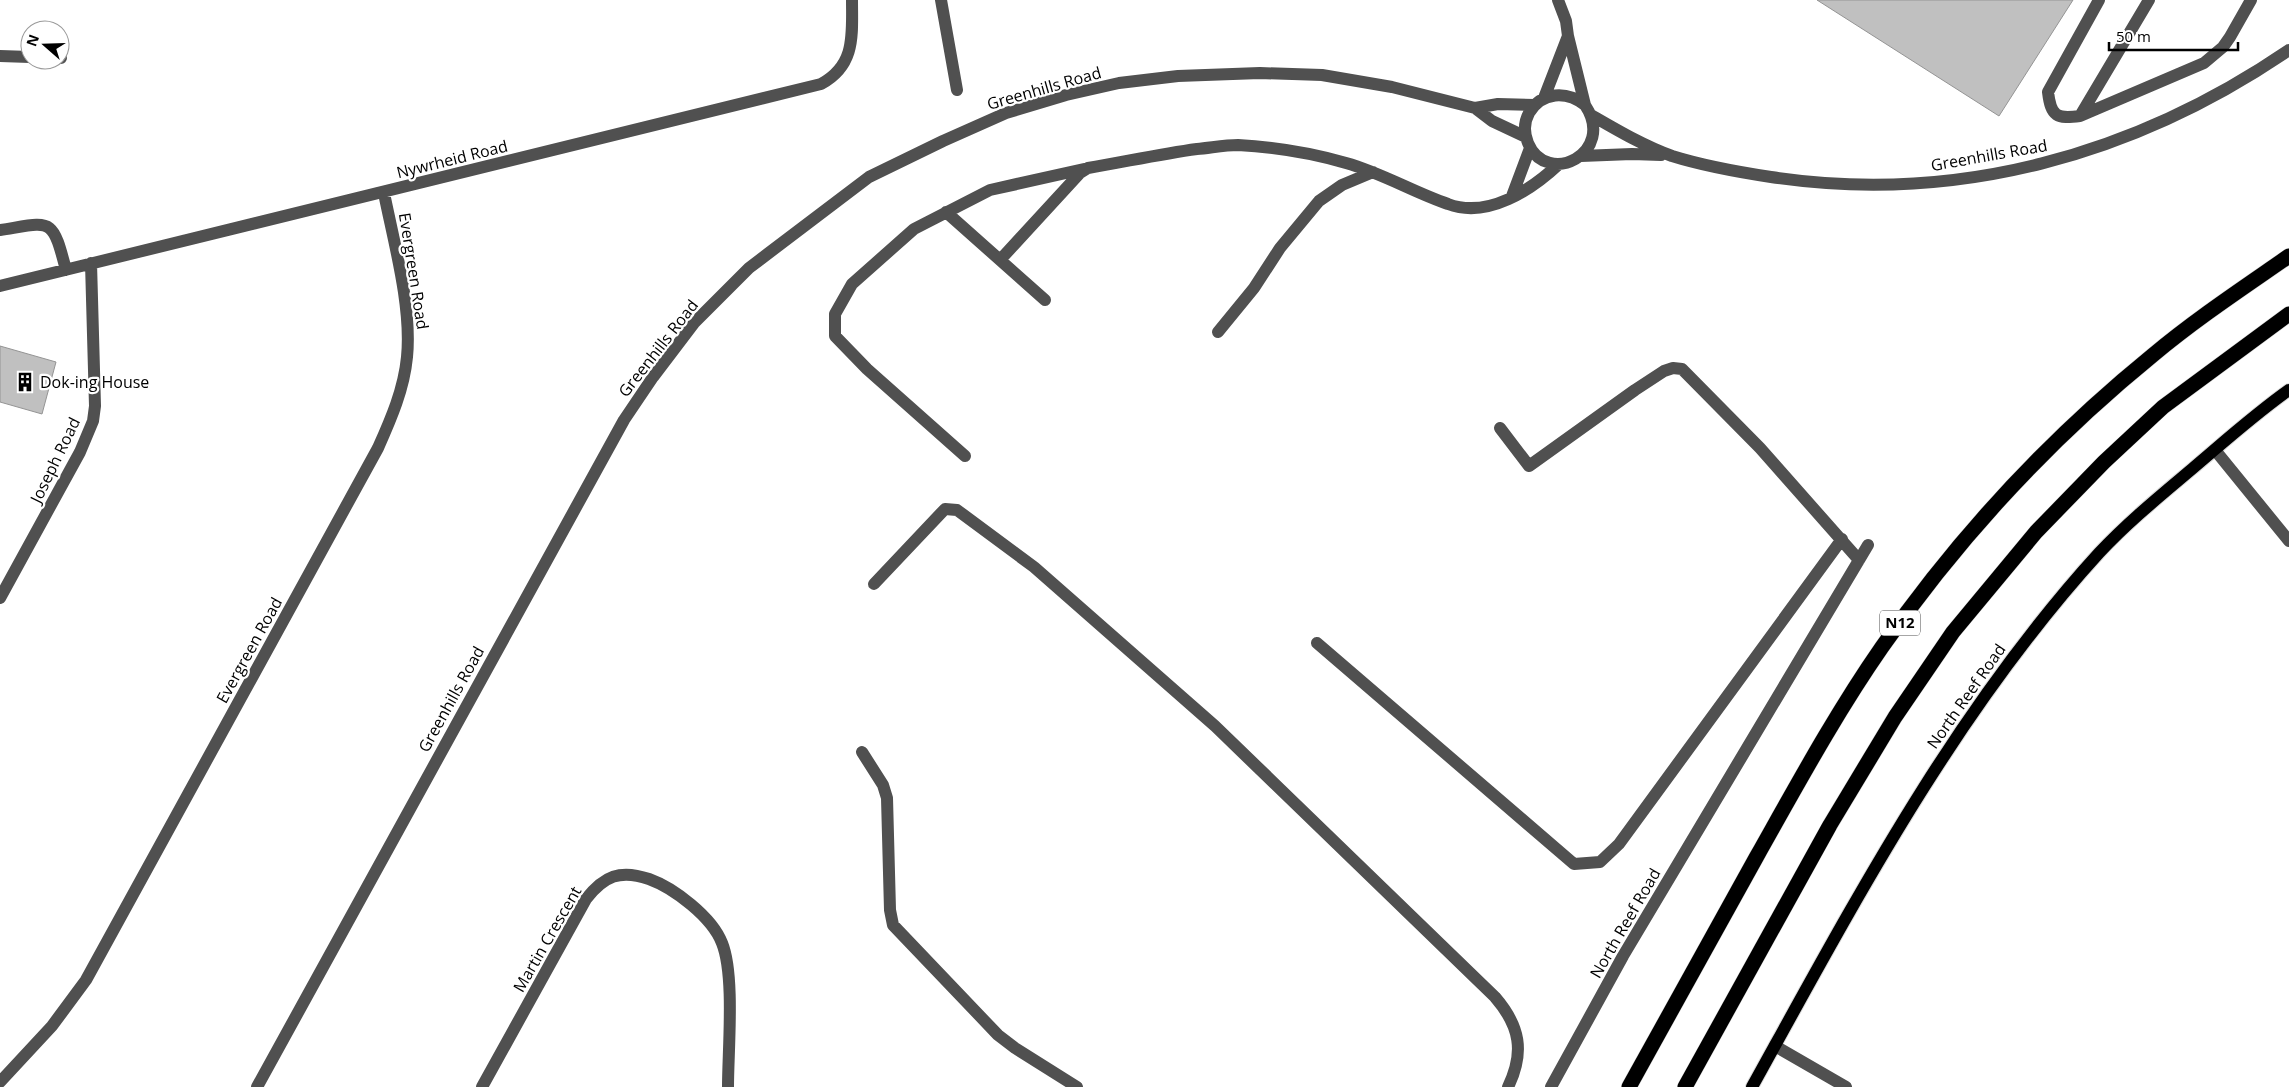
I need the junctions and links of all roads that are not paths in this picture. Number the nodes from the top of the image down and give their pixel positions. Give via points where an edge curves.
1 (852, 0) edge
2 (941, 0) edge
3 (1558, 0) edge
4 (2099, 0) edge
5 (2149, 0) edge
6 (2252, 0) edge
7 (1568, 36) junction
8 (2289, 50) edge
9 (0, 56) edge
10 (20, 57) edge
11 (957, 90) dead end
12 (1539, 102) junction
13 (1475, 108) junction
14 (1588, 110) junction
15 (2080, 116) junction
16 (1528, 142) junction
17 (1671, 155) junction
18 (1581, 156) junction
19 (1560, 164) junction
20 (1088, 168) junction
21 (1373, 172) junction
22 (384, 193) junction
23 (1512, 196) junction
24 (946, 212) junction
25 (0, 230) edge
26 (2289, 256) edge
27 (1000, 260) junction
28 (91, 263) junction
29 (66, 270) junction
30 (0, 286) edge
31 (1045, 300) dead end
32 (2289, 314) edge
33 (1218, 332) dead end
34 (2289, 390) edge
35 (1500, 428) dead end
36 (2215, 450) junction
37 (965, 456) dead end
38 (1842, 539) junction
39 (2289, 540) edge
40 (1868, 546) dead end
41 (1859, 560) junction
42 (874, 584) dead end
43 (0, 598) edge
44 (1316, 643) dead end
45 (862, 752) dead end
46 (1775, 1046) junction
47 (0, 1082) edge
48 (257, 1087) edge
49 (482, 1087) edge
50 (728, 1087) edge
51 (1078, 1087) edge
52 (1508, 1087) edge
53 (1551, 1087) edge
54 (1629, 1087) edge
55 (1685, 1087) edge
56 (1752, 1087) edge
57 (1846, 1087) edge

1 - 22 street, Nywrheid Road via 851,41 847,58 838,72 821,84
2 - 11 street
3 - 7 street
4 - 15 street via 2048,92 2050,107 2056,116
5 - 15 street
6 - 15 street via 2223,47 2204,63
7 - 12 street
7 - 14 street
8 - 17 street, Greenhills Road via 2196,107 2068,158 2004,173 1940,182 1868,185 1804,182 1731,170
9 - 10 street
12 - 13 street, Greenhills Road
12 - 14 street via 1554,95 1566,95 1576,98
12 - 16 street via 1528,115 1525,126
13 - 16 street, Greenhills Road
13 - 48 street, Greenhills Road via 1392,86 1322,75 1260,72 1110,85 1006,113 943,140 878,173 748,268 694,323 624,420
14 - 17 street, Greenhills Road via 1646,145
14 - 18 street via 1594,126 1593,137
16 - 19 street via 1538,156
16 - 23 street
17 - 18 street, Greenhills Road
18 - 19 street
19 - 23 street via 1542,180
20 - 21 street via 1237,145 1312,155
20 - 24 street via 990,190
20 - 27 street
21 - 23 street via 1449,205 1476,208
21 - 33 street via 1342,185 1319,201
22 - 28 street, Nywrheid Road
22 - 47 street, Evergreen Road via 409,333 403,379 382,439 86,980 52,1026
24 - 27 street
24 - 37 street via 914,229 852,284 835,314 835,336 867,369
25 - 29 street via 40,224 48,226 59,243
26 - 54 highway, N12 via 2154,354 2109,393 2016,482 1930,583 1850,696 1762,846
27 - 31 street
28 - 29 street, Nywrheid Road
28 - 43 street, Joseph Road via 93,421 80,452
29 - 30 street, Nywrheid Road
32 - 55 highway via 2163,407 2104,462 2036,532 1953,632 1895,717 1830,825
34 - 36 main road, North Reef Road
35 - 38 street via 1529,466 1664,371 1682,369 1760,448
36 - 39 street
36 - 46 main road, North Reef Road via 2135,518 2101,552 2010,660 1918,797 1843,921
38 - 41 street
38 - 44 street via 1619,844 1600,862 1574,864
40 - 41 street, North Reef Road
41 - 53 street, North Reef Road via 1623,956
42 - 52 street via 945,508 957,510 1034,567 1215,726 1495,997 1511,1018 1516,1036 1518,1058
45 - 51 street via 883,785 887,798 893,925 998,1035
46 - 56 main road, North Reef Road
46 - 57 street
49 - 50 street, Martin Crescent via 586,899 598,884 627,874 653,881 683,899 708,920 720,937 725,951 729,991

